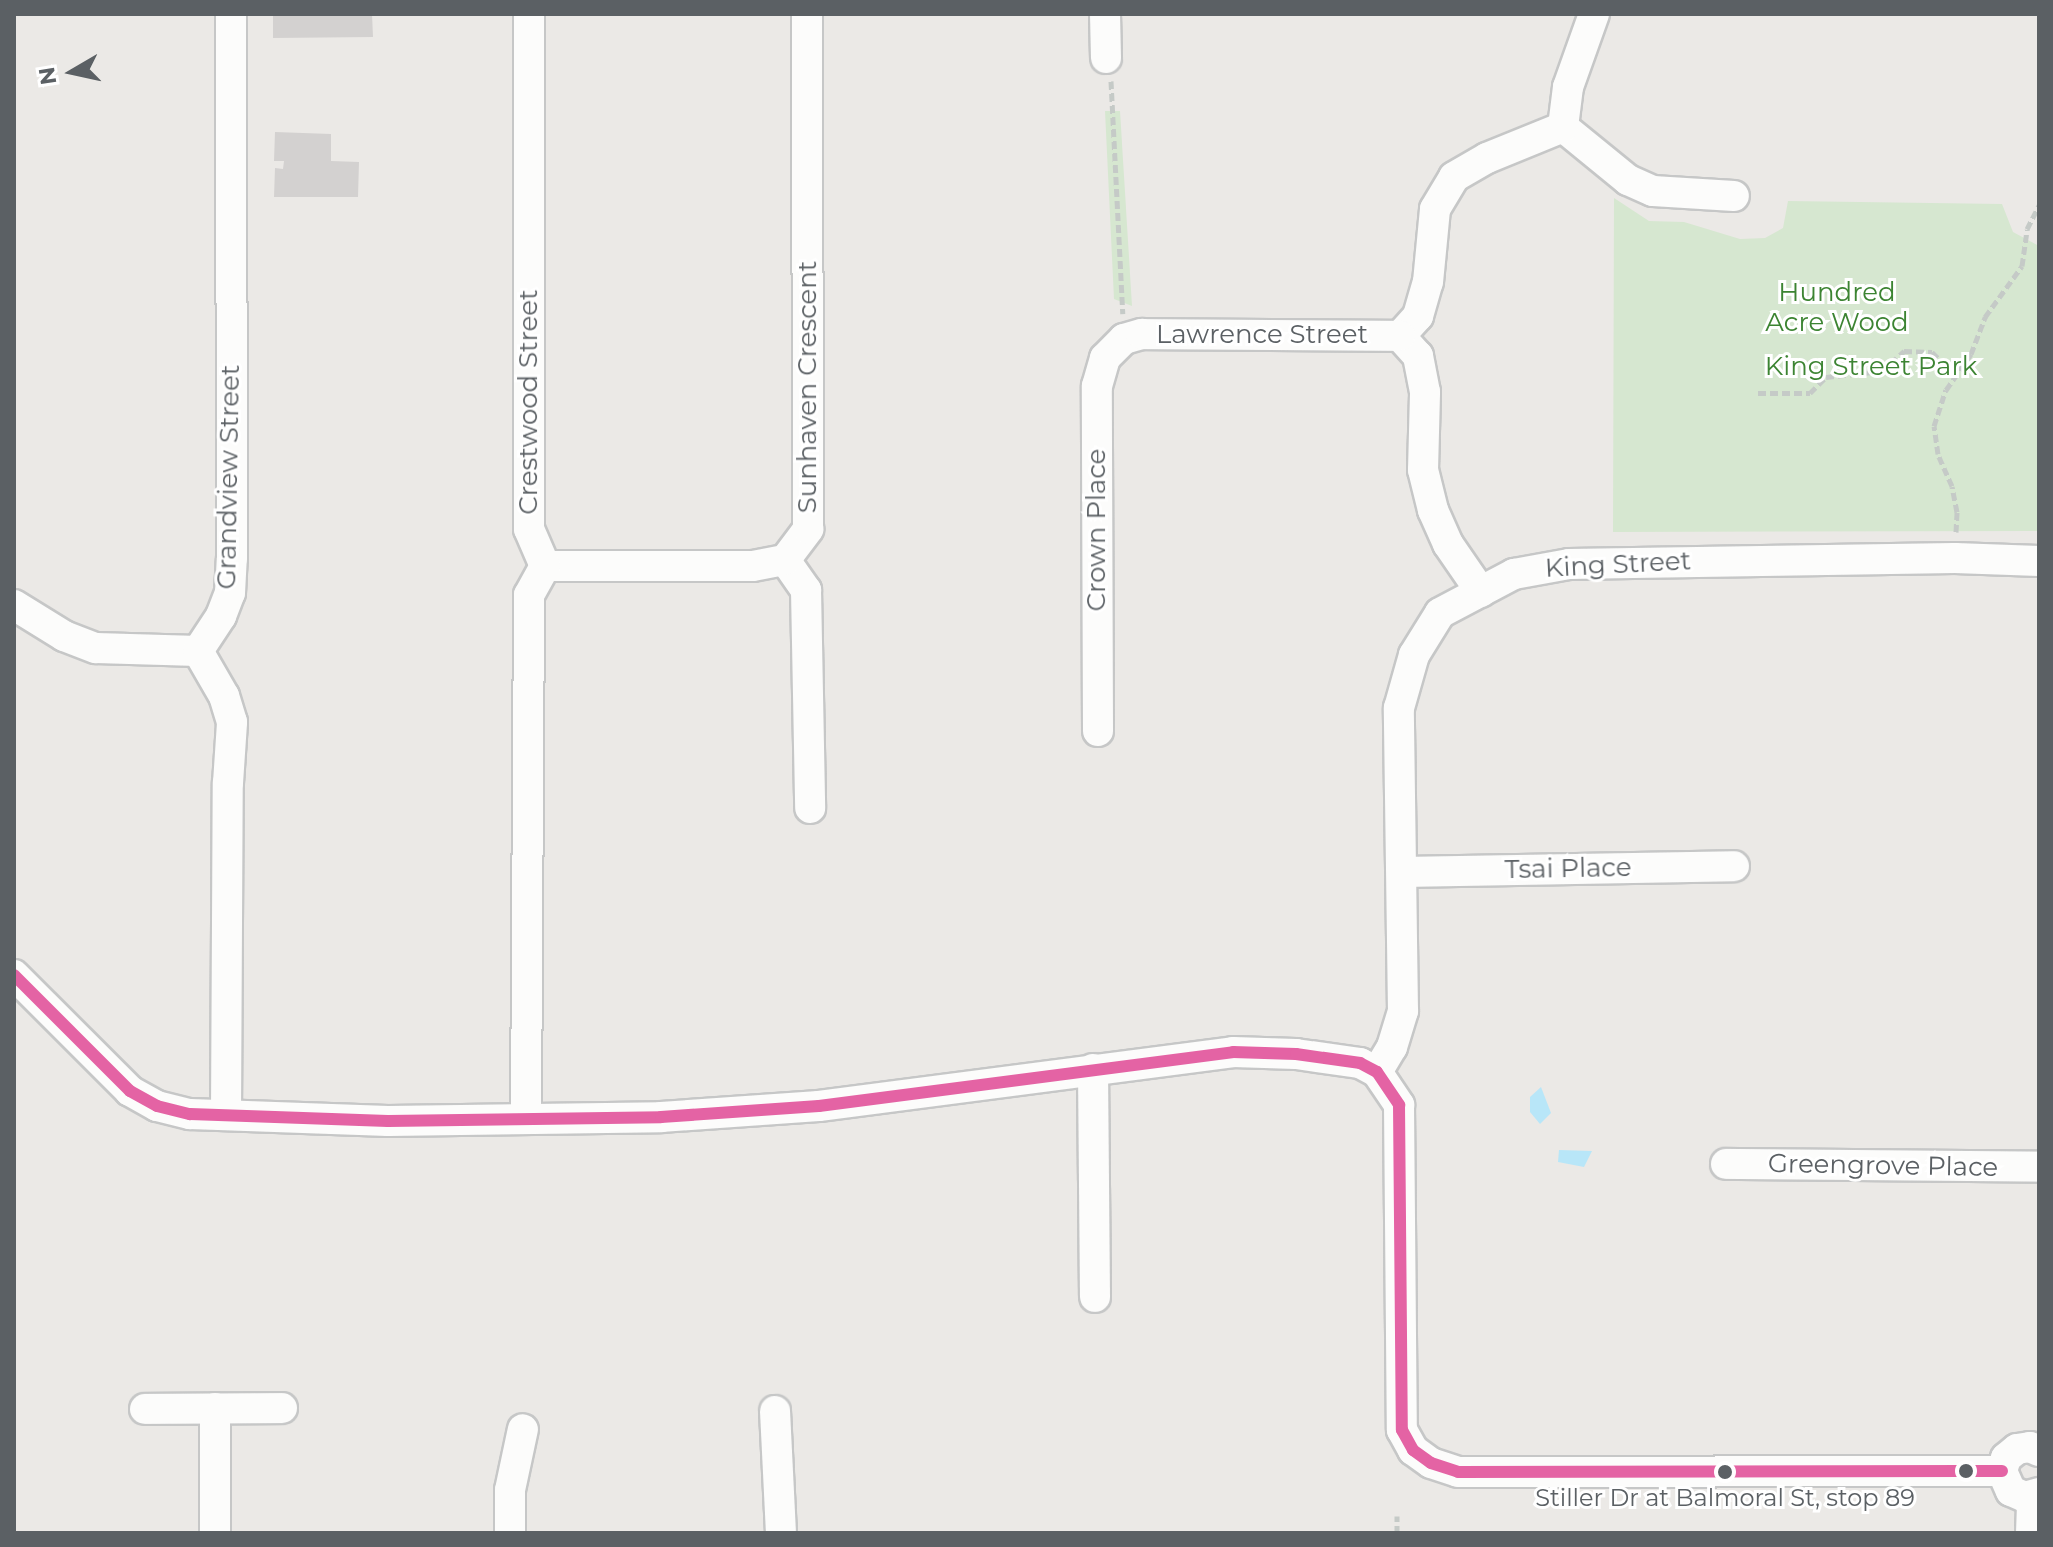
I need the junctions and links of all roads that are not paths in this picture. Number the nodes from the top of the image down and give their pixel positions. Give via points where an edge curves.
1 (231, 14) edge
2 (529, 14) edge
3 (807, 14) edge
4 (1105, 14) edge
5 (1594, 14) edge
6 (1106, 58) road end
7 (1563, 127) junction
8 (1734, 196) dead end
9 (1400, 336) junction
10 (1124, 339) joint
11 (785, 560) junction
12 (2039, 561) edge
13 (545, 566) junction
14 (1481, 592) junction
15 (14, 605) edge
16 (198, 651) junction
17 (1098, 731) dead end
18 (810, 808) dead end
19 (1734, 866) dead end
20 (1402, 872) junction
21 (14, 975) edge
22 (1093, 1069) junction
23 (1377, 1072) junction
24 (226, 1115) junction
25 (526, 1119) junction
26 (1726, 1164) dead end
27 (2039, 1167) edge
28 (1095, 1297) dead end
29 (215, 1408) junction
30 (282, 1408) dead end
31 (145, 1409) dead end
32 (775, 1411) dead end
33 (523, 1429) dead end
34 (2039, 1451) edge
35 (2002, 1471) junction
36 (2036, 1495) edge
37 (215, 1533) edge
38 (510, 1533) edge
39 (781, 1533) edge
40 (2031, 1533) edge

1 - 16 street, Grandview Street via 232,559 230,593
2 - 13 street, Crestwood Street via 529,529
3 - 11 street, Sunhaven Crescent via 808,529
4 - 6 street
5 - 7 street via 1568,87
7 - 8 street via 1628,180 1653,191
7 - 9 street via 1454,177 1435,209 1428,282 1418,316
9 - 10 street, Lawrence Street via 1142,334
9 - 14 street via 1418,356 1425,392 1423,470 1433,510 1448,544
10 - 17 street, Crown Place via 1105,358 1097,386
11 - 13 street via 753,566
11 - 18 street via 806,590
12 - 14 street, King Street via 1569,564 1514,574
13 - 25 street via 529,595
14 - 20 street, King Street via 1440,613 1414,655 1399,708
15 - 16 street via 64,636 96,648
16 - 24 street via 224,696 232,722
19 - 20 street, Tsai Place
20 - 23 street, King Street via 1403,1011
21 - 24 street via 142,1100 173,1112
22 - 23 street via 1233,1052 1344,1060
22 - 25 street via 775,1110
22 - 28 street
23 - 35 street via 1399,1105 1403,1460 1458,1472
24 - 25 street
26 - 27 street, Greengrove Place
29 - 30 street
29 - 31 street
29 - 37 street
32 - 39 street
33 - 38 street via 510,1490
34 - 35 street via 2017,1449 2006,1458
35 - 36 street via 2011,1491
36 - 40 street

